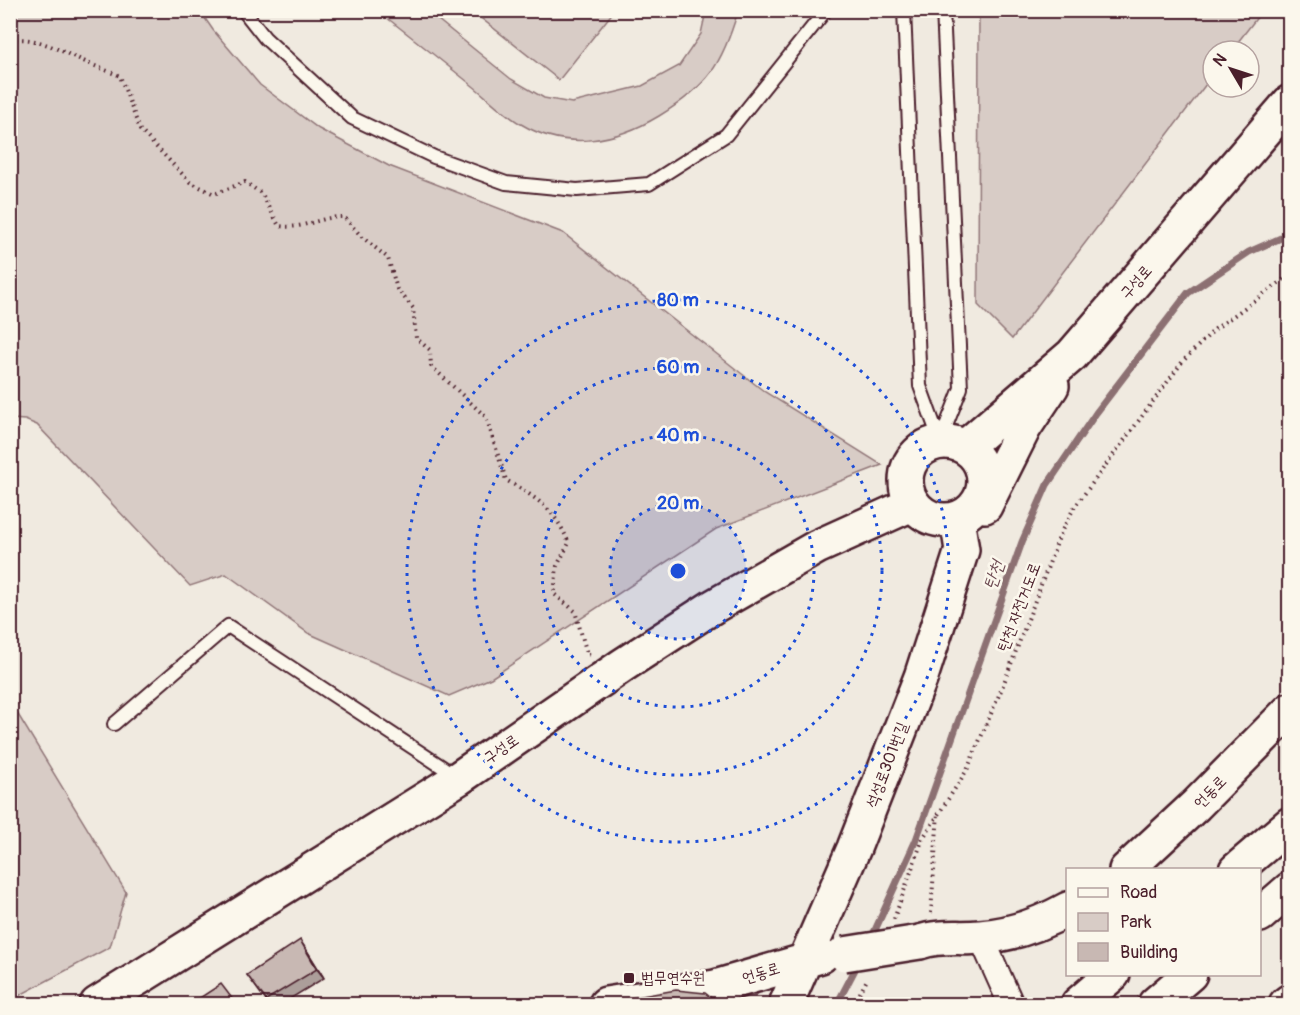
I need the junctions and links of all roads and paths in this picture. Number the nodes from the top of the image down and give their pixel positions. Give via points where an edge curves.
1 (243, 10) edge
2 (826, 10) edge
3 (904, 10) edge
4 (943, 10) edge
5 (10, 40) edge
6 (1290, 102) edge
7 (1290, 276) edge
8 (1072, 355) junction
9 (953, 444) junction
10 (912, 504) junction
11 (959, 534) junction
12 (623, 665) junction
13 (1290, 710) edge
14 (114, 724) dead end
15 (459, 778) junction
16 (938, 812) junction
17 (1290, 824) edge
18 (1128, 868) edge
19 (1238, 868) edge
20 (1290, 889) edge
21 (1066, 910) edge
22 (1261, 914) edge
23 (890, 929) dead end
24 (981, 937) junction
25 (925, 940) junction
26 (808, 958) junction
27 (870, 973) dead end
28 (1112, 976) edge
29 (1189, 976) edge
30 (1290, 1001) edge
31 (97, 1005) edge
32 (606, 1005) edge
33 (786, 1005) edge
34 (854, 1005) edge
35 (1011, 1005) edge
36 (1078, 1005) edge
37 (1155, 1005) edge
38 (1286, 1005) edge

1 - 2 lane via 265,38 352,118 434,157 506,183 577,190 649,184 726,135
3 - 9 lane via 920,386
4 - 9 lane via 961,388
5 - 12 path via 48,43 120,76 140,130 190,182 214,194 245,182 262,194 279,226 295,228 331,216 344,217 388,258 397,289 413,308 416,339 430,350 431,366 486,417 506,480 536,497 559,520 569,543 556,566 554,594 575,610 587,654
6 - 8 main road, 구성로
7 - 16 path, 탄천 자전거도로 via 1215,329 1183,361 1074,508 967,770
8 - 9 main road, 구성로
8 - 11 main road, 석성로301번길
9 - 10 main road via 927,445 909,464 905,476
9 - 11 main road via 975,455 984,479 977,504 968,513
10 - 11 main road
10 - 12 main road, 구성로 via 817,548 714,606
11 - 26 main road, 석성로301번길 via 951,592
12 - 15 main road, 구성로
13 - 18 main road, 언동로 via 1196,806
14 - 15 lane via 228,626
15 - 31 main road, 구성로
16 - 23 path, 탄천 자전거도로 via 923,838
16 - 25 path
17 - 19 main road
20 - 22 main road
21 - 24 main road via 1047,921
24 - 25 main road
24 - 35 street
25 - 26 main road, 언동로, bridge
26 - 32 main road, 언동로 via 715,987
26 - 33 main road, 석성로301번길
27 - 34 path
28 - 36 main road
29 - 37 main road
30 - 38 main road

